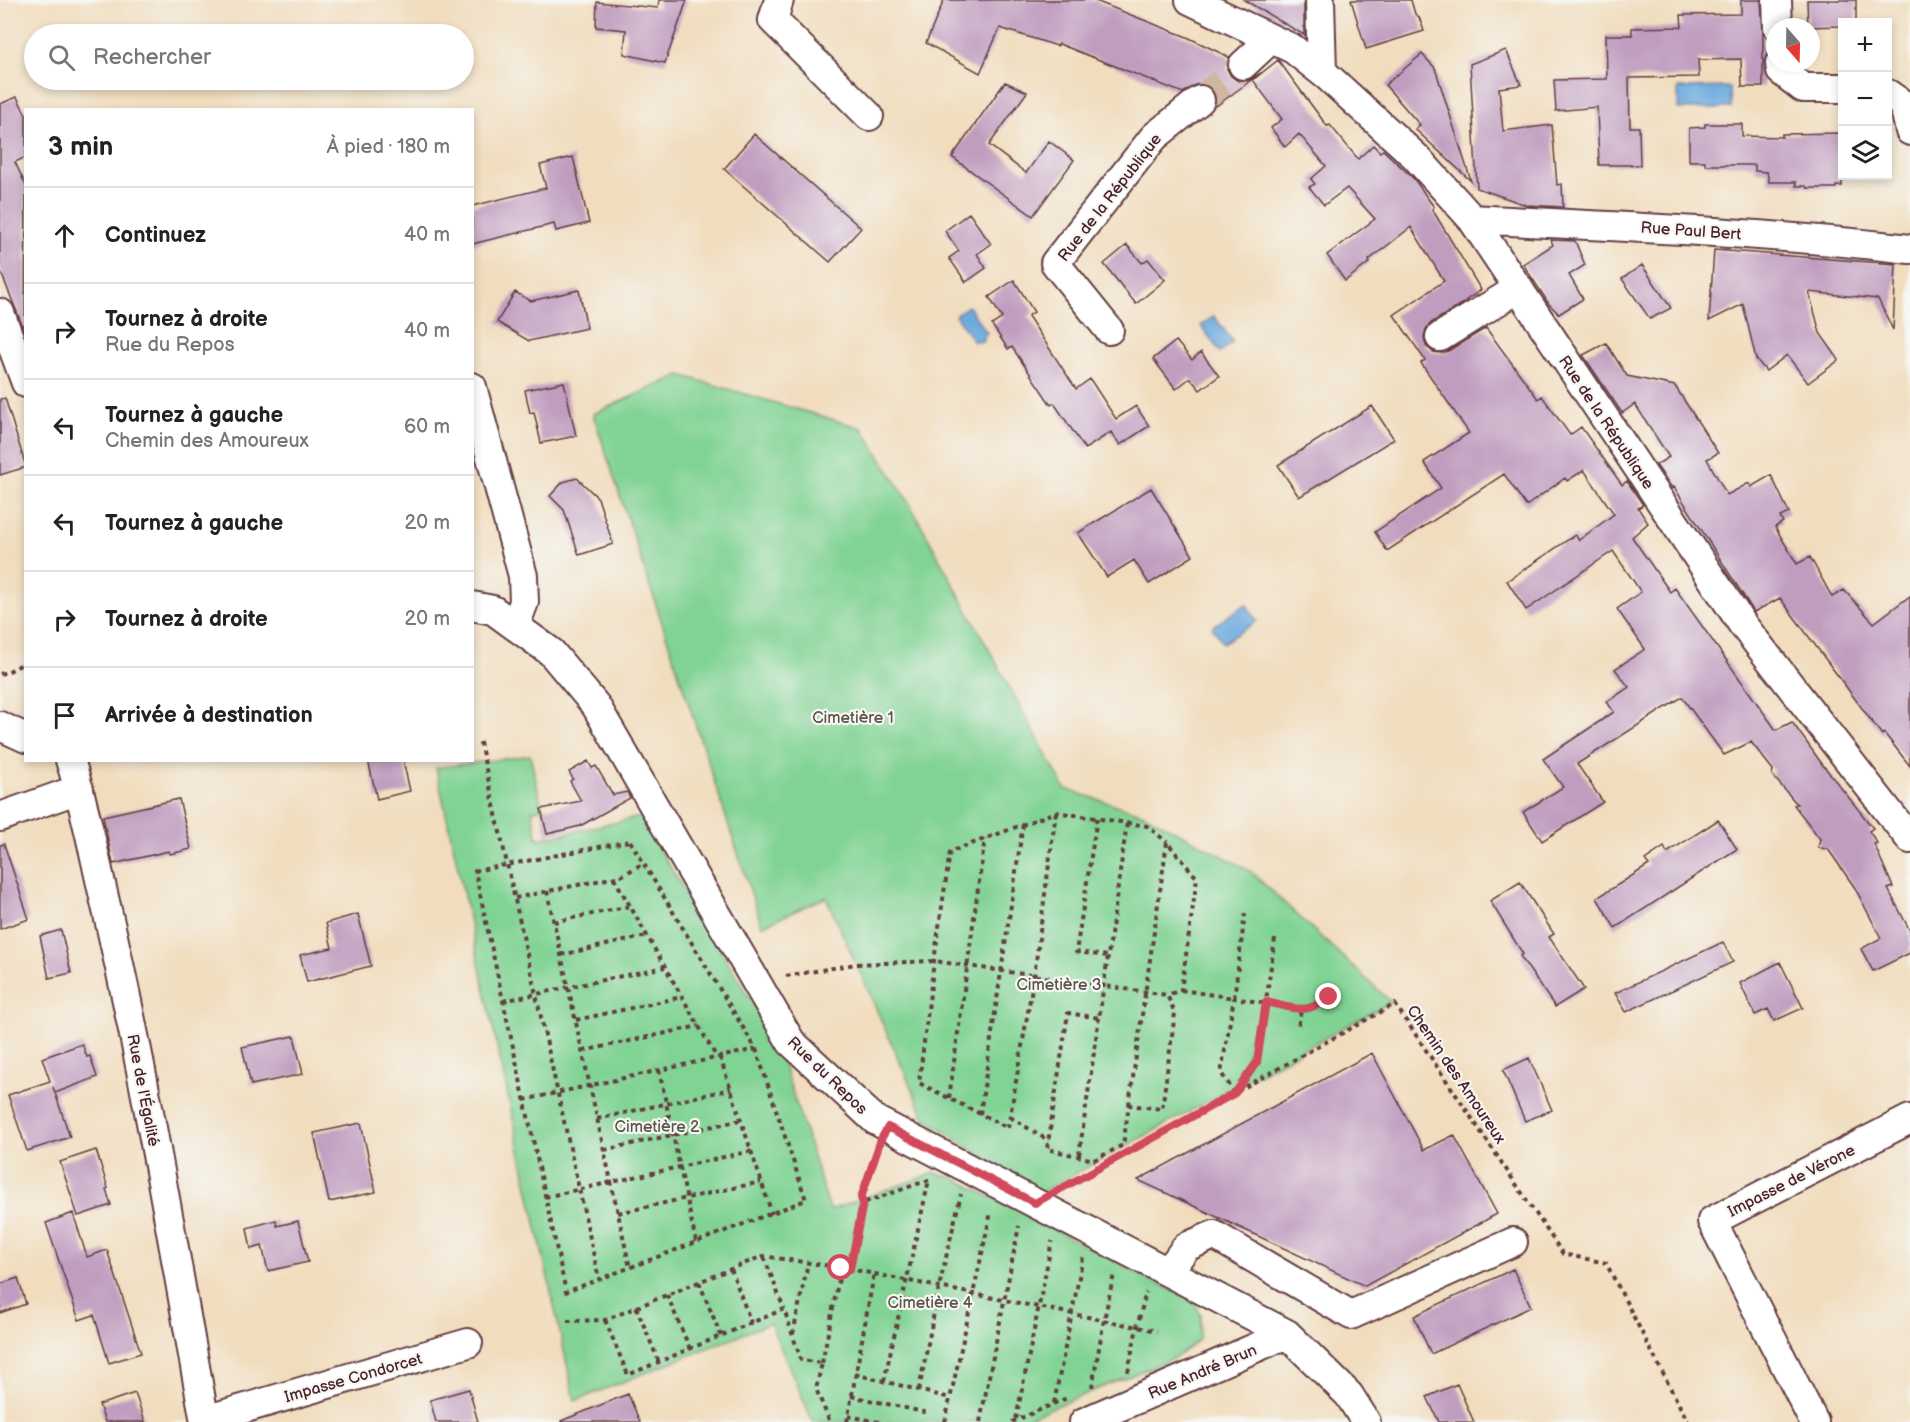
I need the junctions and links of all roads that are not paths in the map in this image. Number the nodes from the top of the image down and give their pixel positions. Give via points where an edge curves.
1 (779, 0) edge
2 (1190, 0) edge
3 (1320, 0) edge
4 (1777, 0) edge
5 (1778, 18) edge
6 (1271, 39) junction
7 (1244, 65) tunnel mouth
8 (1322, 72) junction
9 (1782, 72) edge
10 (1838, 88) edge
11 (1892, 97) edge
12 (1200, 100) tunnel mouth
13 (869, 116) dead end
14 (1910, 131) edge
15 (1472, 219) junction
16 (1910, 249) edge
17 (1519, 288) junction
18 (0, 313) edge
19 (1109, 330) dead end
20 (1440, 337) dead end
21 (24, 378) edge
22 (474, 394) edge
23 (474, 606) edge
24 (515, 626) junction
25 (0, 726) edge
26 (24, 737) edge
27 (71, 762) edge
28 (80, 789) junction
29 (0, 817) edge
30 (1910, 839) edge
31 (1910, 1119) edge
32 (1513, 1242) dead end
33 (1158, 1277) junction
34 (1287, 1334) junction
35 (468, 1343) dead end
36 (205, 1421) edge
37 (1084, 1422) edge
38 (1366, 1422) edge
39 (1814, 1422) edge

1 - 13 street via 773,20
2 - 6 street, Rue de la République
3 - 8 street
4 - 5 street
6 - 7 street
6 - 8 street, Rue de la République via 1293,49
8 - 15 street, Rue de la République via 1416,157
9 - 10 street via 1803,88
11 - 14 street via 1904,105
12 - 19 street, Rue de la République via 1154,137 1055,263
15 - 16 street, Rue Paul Bert via 1680,229
15 - 17 street, Rue de la République
17 - 20 street
17 - 30 street, Rue de la République via 1743,626
18 - 21 street
22 - 24 street via 523,576 524,602
23 - 24 street, Rue du Repos via 493,610
24 - 33 street, Rue du Repos via 551,652 596,706 790,1042 875,1120 1027,1212
25 - 26 street
27 - 28 street, Rue de l'Égalité
28 - 29 street
28 - 36 street, Rue de l'Égalité via 154,1138
31 - 39 street, Impasse de Vérone via 1712,1221
32 - 33 street via 1351,1315 1214,1235 1185,1247
33 - 34 street, Rue du Repos
34 - 37 street, Rue André Brun
34 - 38 street, Rue du Repos via 1349,1395
35 - 36 street, Impasse Condorcet

